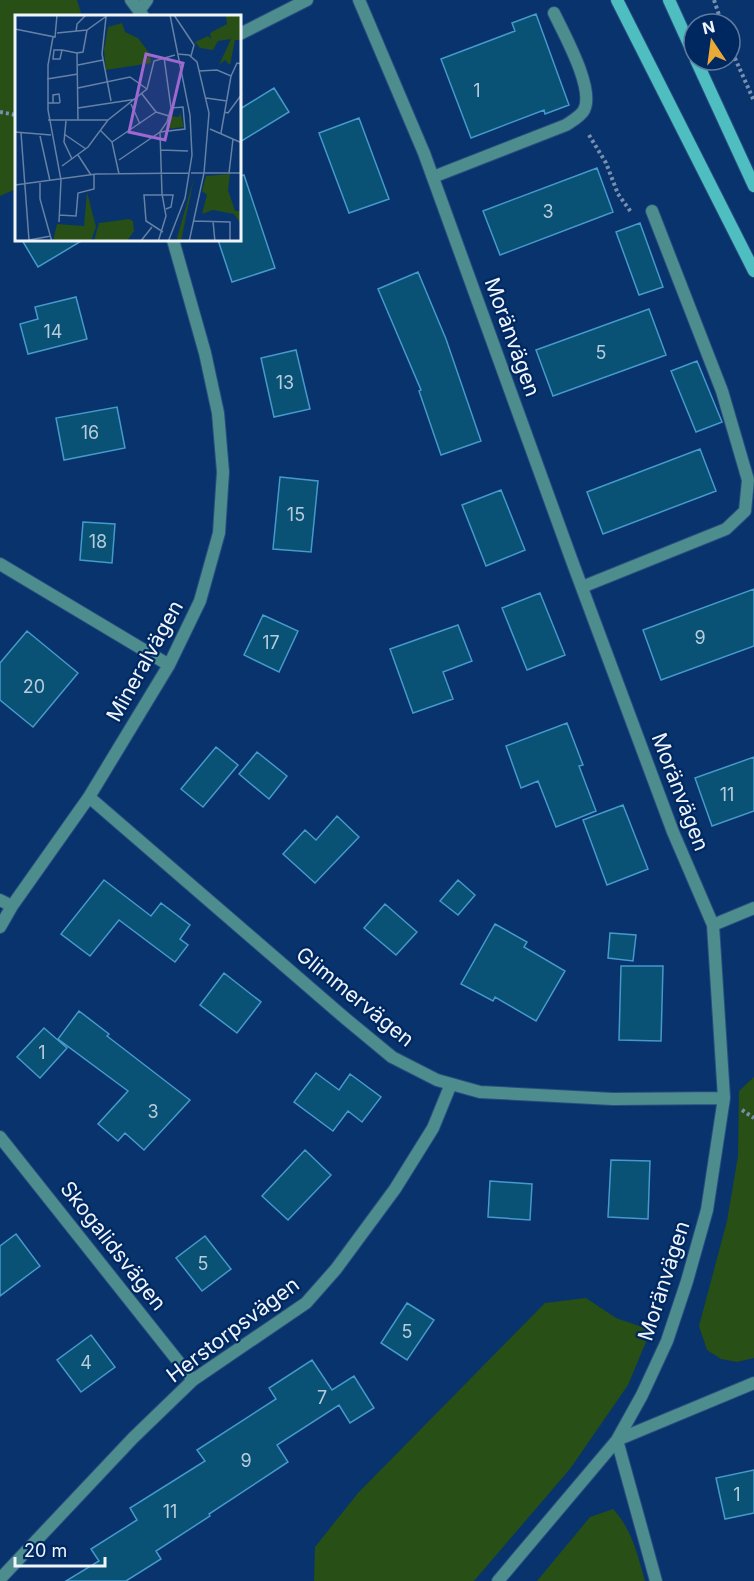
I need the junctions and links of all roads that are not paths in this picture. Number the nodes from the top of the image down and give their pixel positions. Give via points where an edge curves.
1 (147, 0) edge
2 (307, 0) edge
3 (359, 0) edge
4 (617, 0) edge
5 (669, 0) edge
6 (138, 9) edge
7 (555, 13) dead end
8 (682, 29) edge
9 (242, 33) edge
10 (702, 72) edge
11 (433, 177) junction
12 (754, 186) edge
13 (652, 211) road end
14 (174, 242) edge
15 (754, 271) edge
16 (0, 564) edge
17 (582, 587) junction
18 (169, 665) junction
19 (89, 796) junction
20 (0, 900) edge
21 (12, 906) junction
22 (754, 908) edge
23 (713, 925) junction
24 (0, 927) edge
25 (451, 1084) junction
26 (724, 1098) junction
27 (0, 1137) edge
28 (193, 1380) junction
29 (754, 1383) edge
30 (617, 1440) junction
31 (0, 1579) edge
32 (498, 1581) edge
33 (656, 1581) edge

1 - 6 street
2 - 9 street
3 - 11 street, Moränvägen
4 - 15 main road
5 - 8 main road
7 - 11 street via 585,83 584,110 566,125
10 - 12 main road
11 - 17 street, Moränvägen
13 - 17 street via 722,391 748,480 745,511 726,529
14 - 18 street, Mineralvägen via 218,413 223,472 219,533 200,601
16 - 18 street
17 - 23 street, Moränvägen via 673,832
18 - 19 street, Mineralvägen
19 - 21 street, Mineralvägen
19 - 25 street, Glimmervägen via 392,1057
20 - 21 street
21 - 24 street, Mineralvägen
22 - 23 street
23 - 26 street, Moränvägen
25 - 26 street, Glimmervägen via 480,1092 613,1099
25 - 28 street, Herstorpsvägen via 433,1128 401,1180 336,1269 306,1303
26 - 30 street, Moränvägen via 707,1210 687,1281 667,1341
27 - 28 street, Skogalidsvägen
28 - 31 street, Herstorpsvägen
29 - 30 street
30 - 32 street, Moränvägen
30 - 33 street

